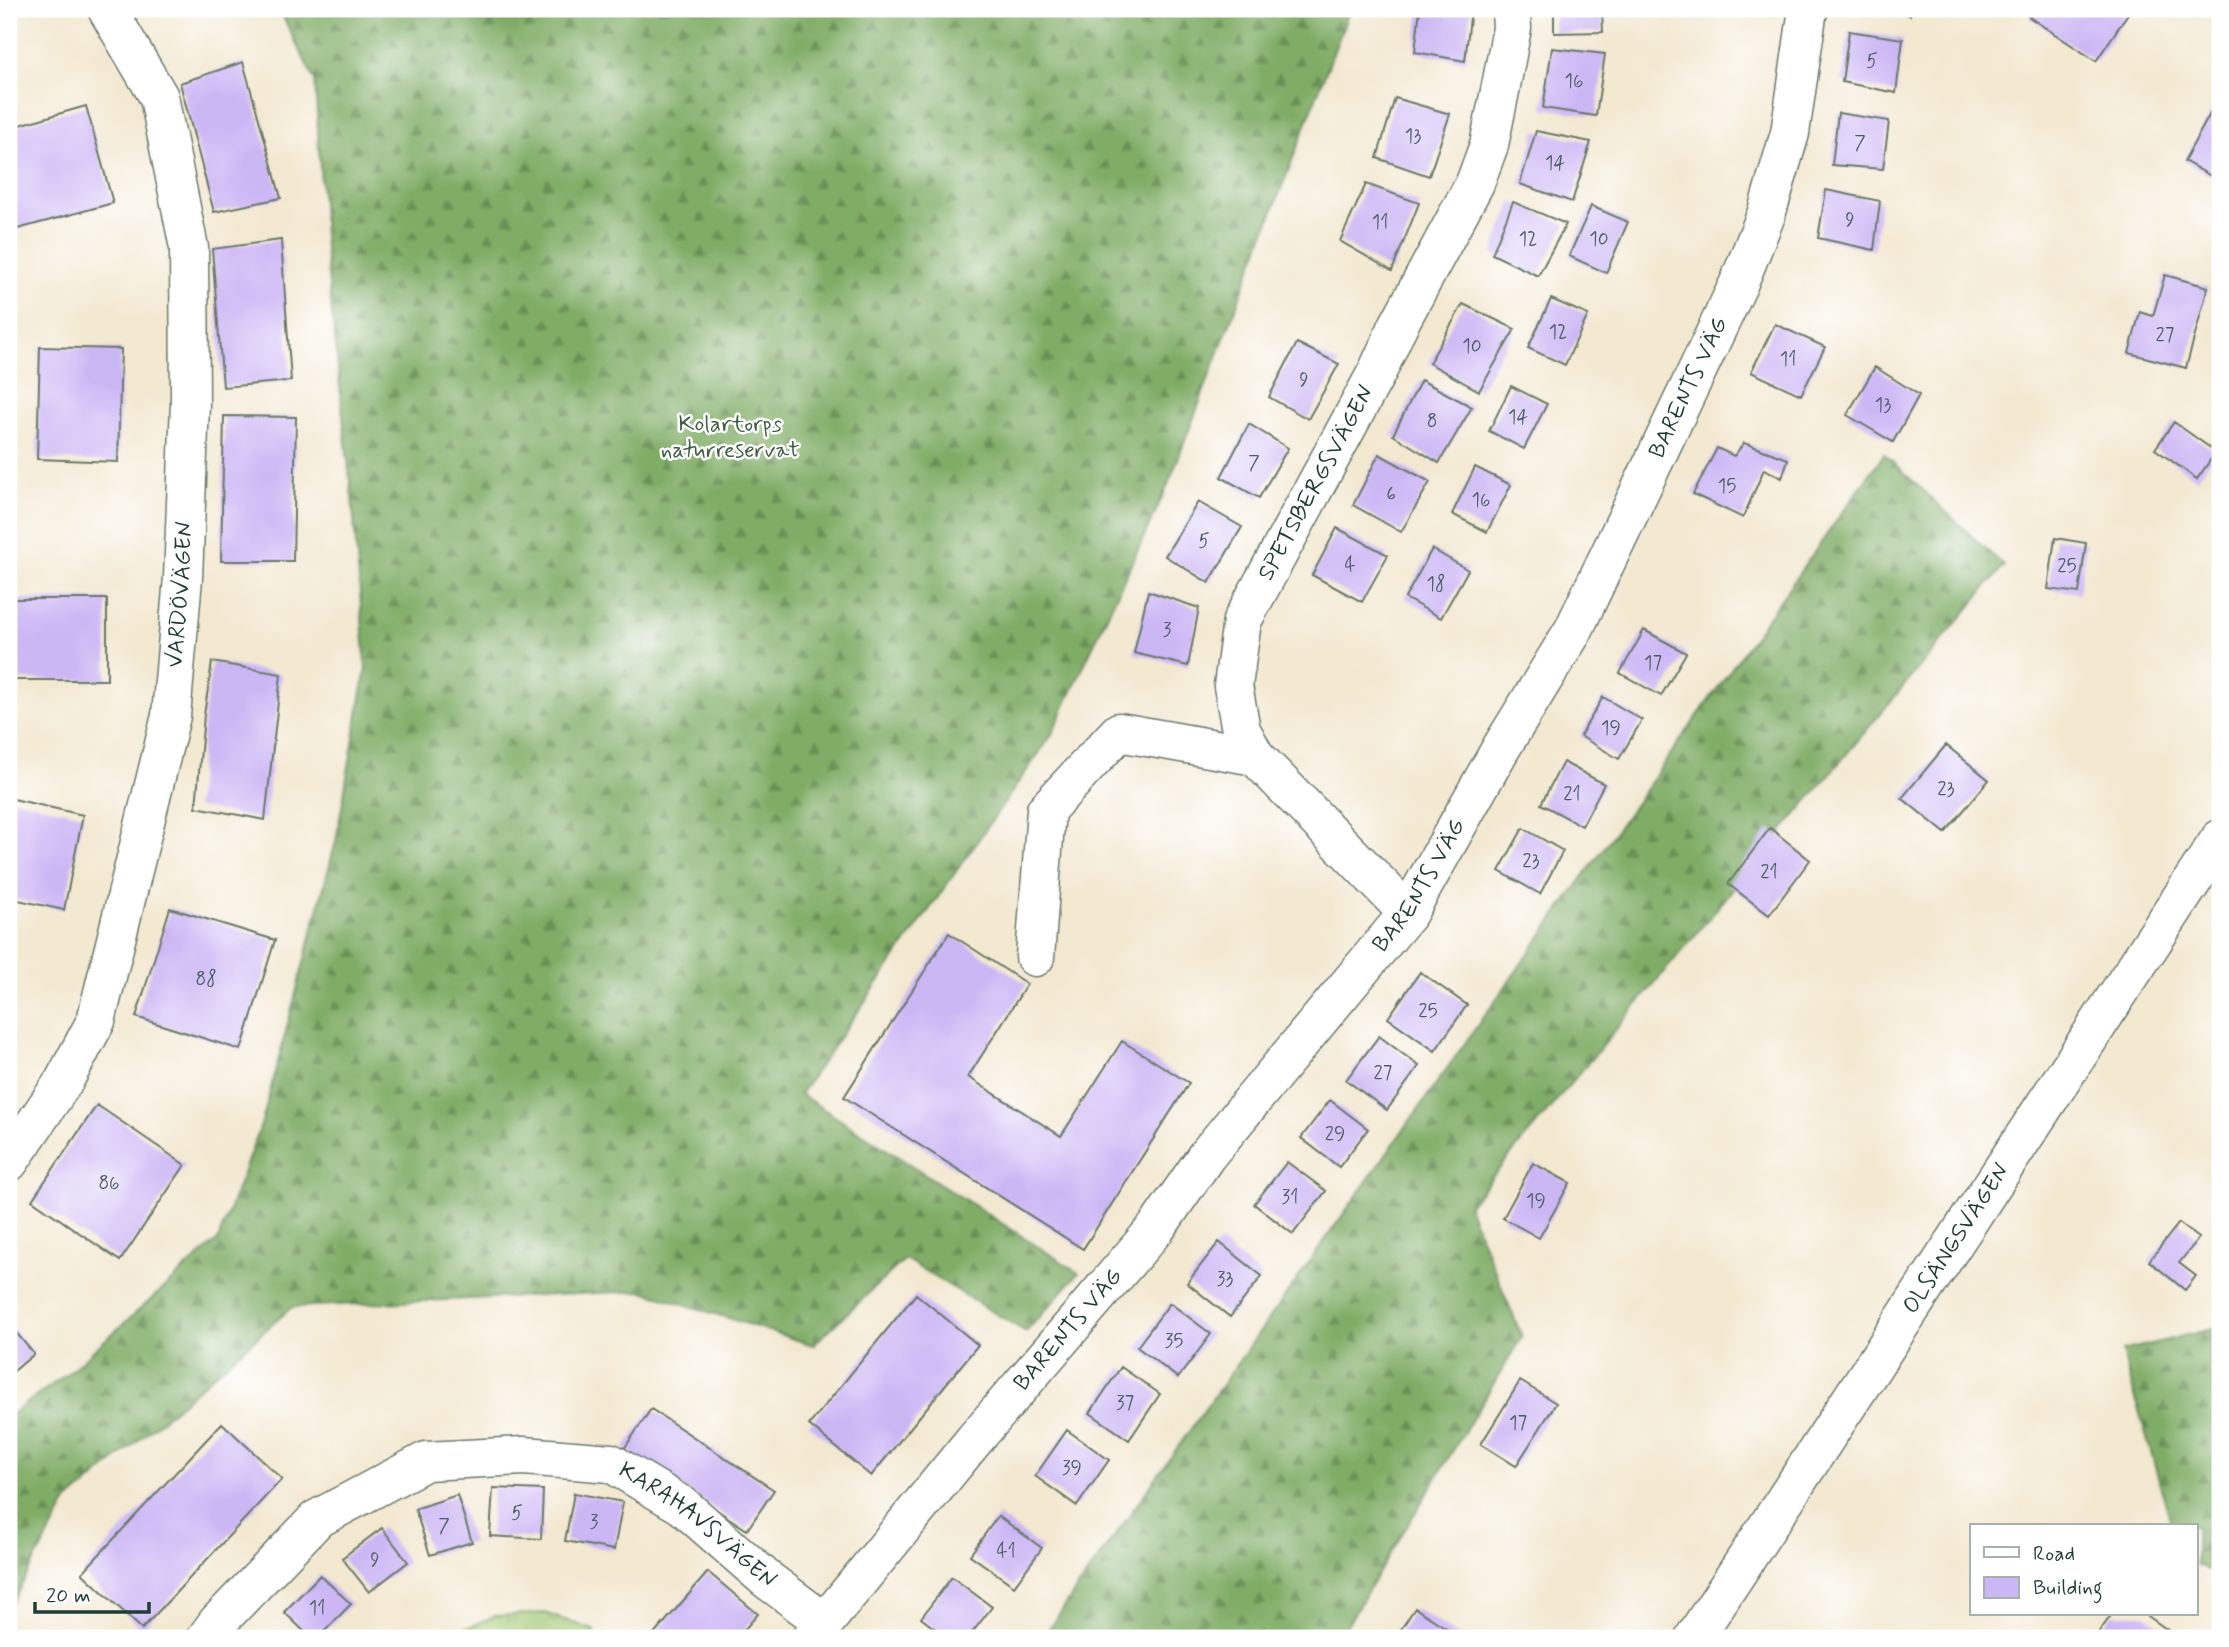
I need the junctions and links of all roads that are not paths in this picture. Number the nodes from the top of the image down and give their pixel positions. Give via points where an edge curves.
1 (107, 9) edge
2 (1511, 9) edge
3 (1808, 9) edge
4 (1255, 756) junction
5 (2220, 839) edge
6 (1408, 913) junction
7 (1035, 957) dead end
8 (9, 1162) edge
9 (818, 1630) edge
10 (206, 1638) edge
11 (1693, 1638) edge

1 - 8 street, VARDÖVÄGEN via 159,97 189,248 190,404 183,578 171,716 96,1021 64,1081
2 - 4 street, SPETSBERGSVÄGEN via 1512,28 1499,98 1475,183 1242,621 1233,686 1241,730
3 - 6 street, BARENTS VÄG via 1790,133 1766,215 1738,285 1573,631
4 - 6 street, SPETSBERGSVÄGEN
4 - 7 street via 1119,732 1046,810
5 - 11 street, OLSÄNGSVÄGEN
6 - 9 street, BARENTS VÄG via 1207,1155 1157,1227
9 - 10 street, KARAHAVSVÄGEN via 683,1506 611,1463 524,1456 425,1461 317,1519

